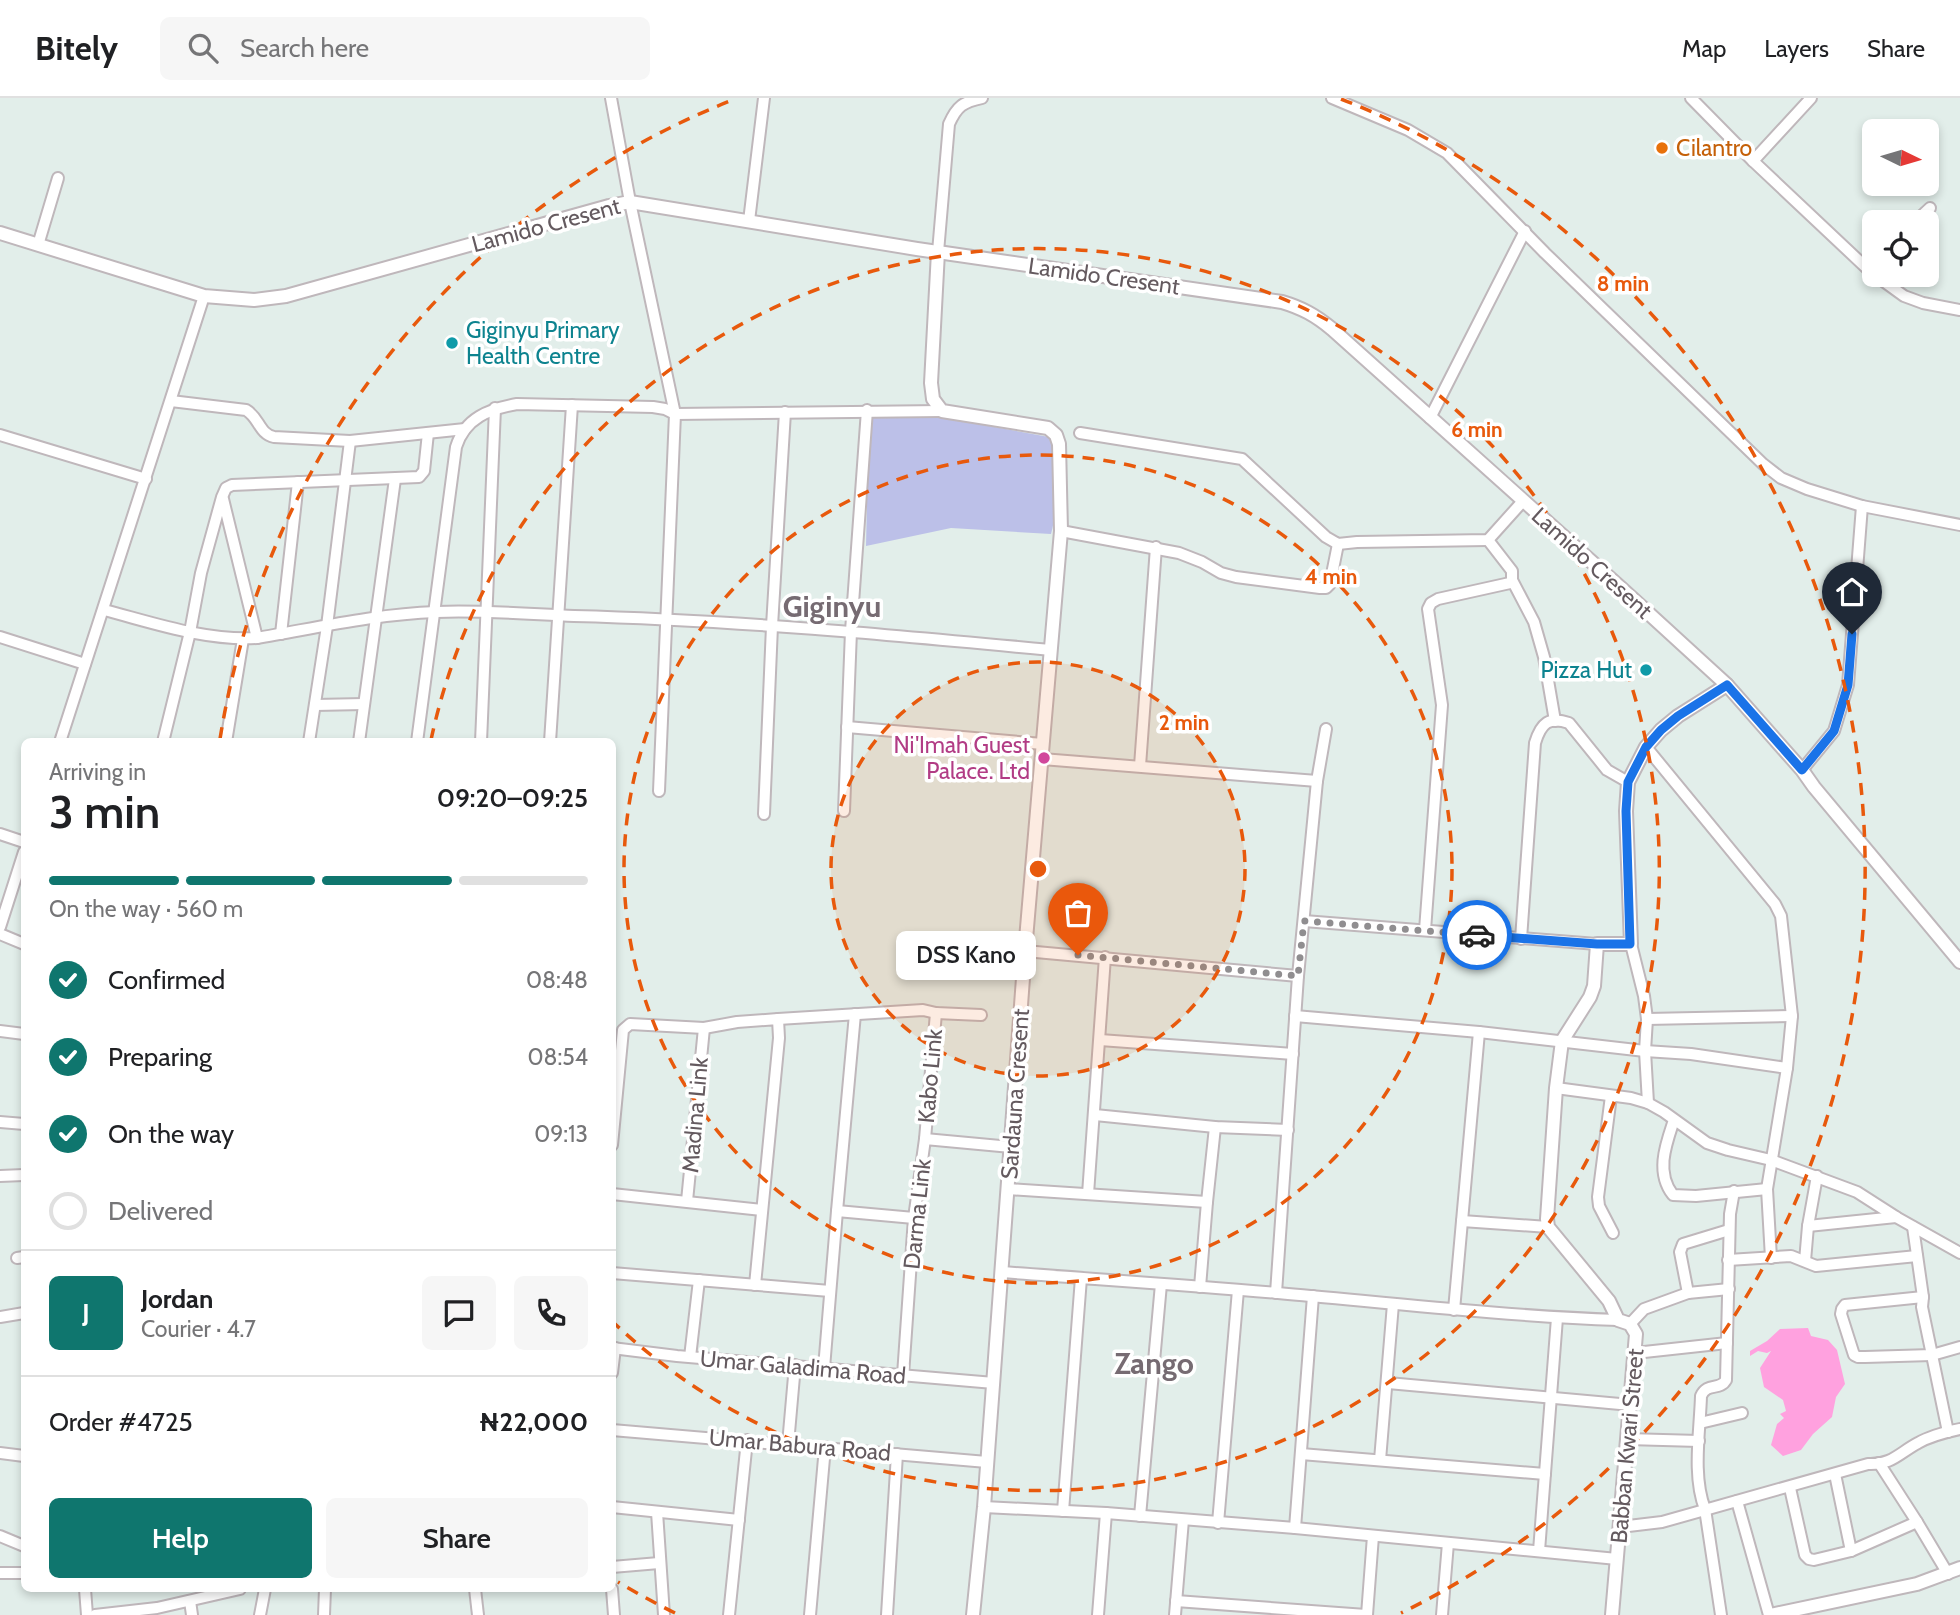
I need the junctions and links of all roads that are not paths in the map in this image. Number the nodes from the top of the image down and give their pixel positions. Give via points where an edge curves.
1 (611, 98) edge
2 (764, 98) edge
3 (982, 98) edge
4 (1332, 98) edge
5 (1691, 98) edge
6 (1811, 98) edge
7 (1753, 161) junction
8 (58, 178) dead end
9 (629, 202) junction
10 (749, 221) junction
11 (1525, 231) junction
12 (0, 233) edge
13 (37, 245) junction
14 (938, 252) junction
15 (1862, 261) edge
16 (1893, 287) edge
17 (204, 296) junction
18 (1960, 310) edge
19 (171, 401) junction
20 (572, 405) junction
21 (495, 408) junction
22 (867, 410) junction
23 (942, 411) junction
24 (785, 412) junction
25 (675, 414) junction
26 (1430, 418) junction
27 (465, 429) junction
28 (428, 433) junction
29 (1080, 433) dead end
30 (0, 435) edge
31 (350, 441) junction
32 (146, 479) junction
33 (346, 479) junction
34 (395, 479) junction
35 (298, 482) junction
36 (222, 497) junction
37 (1523, 501) junction
38 (1862, 506) junction
39 (1960, 525) edge
40 (1061, 531) junction
41 (1488, 540) junction
42 (1338, 544) junction
43 (1156, 547) junction
44 (1512, 580) junction
45 (104, 610) junction
46 (487, 610) junction
47 (433, 612) junction
48 (559, 615) junction
49 (375, 618) junction
50 (667, 618) junction
51 (327, 626) junction
52 (772, 626) junction
53 (851, 631) junction
54 (190, 632) junction
55 (281, 634) junction
56 (0, 637) edge
57 (257, 638) junction
58 (243, 639) junction
59 (1051, 650) junction
60 (85, 664) junction
61 (1727, 685) junction
62 (364, 704) junction
63 (314, 705) junction
64 (1555, 720) junction
65 (847, 727) junction
66 (1326, 729) dead end
67 (61, 738) edge
68 (164, 738) edge
69 (227, 738) edge
70 (310, 738) edge
71 (360, 738) edge
72 (417, 738) edge
73 (481, 738) edge
74 (550, 738) edge
75 (1043, 744) junction
76 (1646, 747) junction
77 (1042, 759) junction
78 (1140, 766) junction
79 (1802, 770) junction
80 (1317, 782) junction
81 (1628, 782) junction
82 (659, 791) dead end
83 (844, 811) dead end
84 (764, 814) dead end
85 (0, 834) edge
86 (21, 841) edge
87 (21, 862) edge
88 (1304, 921) junction
89 (0, 927) edge
90 (1425, 930) junction
91 (0, 934) edge
92 (1521, 939) junction
93 (21, 943) edge
94 (1597, 944) junction
95 (1630, 944) junction
96 (1025, 951) junction
97 (1105, 957) junction
98 (1960, 962) edge
99 (1298, 976) junction
100 (936, 1013) junction
101 (855, 1014) junction
102 (981, 1015) dead end
103 (1295, 1016) junction
104 (1792, 1016) junction
105 (778, 1019) junction
106 (1647, 1019) junction
107 (704, 1028) junction
108 (0, 1031) edge
109 (1479, 1032) junction
110 (21, 1034) edge
111 (1100, 1040) junction
112 (1562, 1041) junction
113 (1645, 1051) junction
114 (1293, 1054) junction
115 (1787, 1068) junction
116 (1556, 1088) junction
117 (1611, 1096) junction
118 (1648, 1103) junction
119 (616, 1107) edge
120 (1094, 1115) junction
121 (1674, 1120) junction
122 (0, 1122) edge
123 (21, 1124) edge
124 (1215, 1127) junction
125 (1287, 1130) junction
126 (925, 1139) junction
127 (1011, 1147) junction
128 (1771, 1160) junction
129 (21, 1175) edge
130 (0, 1176) edge
131 (1817, 1176) junction
132 (1007, 1189) junction
133 (1766, 1189) junction
134 (1734, 1191) junction
135 (616, 1194) edge
136 (1088, 1194) junction
137 (687, 1201) junction
138 (1207, 1202) junction
139 (762, 1210) junction
140 (837, 1211) junction
141 (1896, 1217) junction
142 (914, 1218) junction
143 (1462, 1221) junction
144 (1808, 1226) junction
145 (1548, 1227) junction
146 (1913, 1227) junction
147 (1729, 1230) junction
148 (1613, 1233) dead end
149 (1960, 1253) edge
150 (1917, 1256) junction
151 (1771, 1258) junction
152 (1728, 1260) junction
153 (1805, 1261) junction
154 (1001, 1272) junction
155 (616, 1273) edge
156 (1081, 1278) junction
157 (699, 1280) junction
158 (1161, 1284) junction
159 (755, 1285) junction
160 (1200, 1287) junction
161 (1729, 1289) junction
162 (1238, 1290) junction
163 (830, 1291) junction
164 (1276, 1293) junction
165 (1688, 1293) junction
166 (1313, 1296) junction
167 (1923, 1297) junction
168 (1394, 1304) junction
169 (1454, 1310) junction
170 (21, 1314) edge
171 (0, 1317) edge
172 (1557, 1318) junction
173 (1624, 1322) junction
174 (1727, 1343) junction
175 (1960, 1347) edge
176 (616, 1348) edge
177 (1635, 1353) junction
178 (1932, 1355) junction
179 (690, 1357) junction
180 (795, 1365) junction
181 (824, 1368) junction
182 (902, 1375) junction
183 (994, 1382) junction
184 (1388, 1383) junction
185 (1551, 1398) junction
186 (1631, 1405) junction
187 (1742, 1413) dead end
188 (1700, 1423) junction
189 (1960, 1429) edge
190 (616, 1430) edge
191 (1948, 1432) junction
192 (1628, 1439) junction
193 (747, 1440) junction
194 (1699, 1441) junction
195 (788, 1444) junction
196 (825, 1447) junction
197 (0, 1453) edge
198 (897, 1454) junction
199 (1301, 1454) junction
200 (21, 1456) edge
201 (1380, 1460) junction
202 (987, 1462) junction
203 (1879, 1463) junction
204 (1545, 1474) junction
205 (1835, 1474) junction
206 (1790, 1488) junction
207 (1737, 1501) junction
208 (616, 1507) edge
209 (984, 1507) junction
210 (1705, 1509) junction
211 (1063, 1511) junction
212 (657, 1512) junction
213 (1106, 1513) junction
214 (1140, 1516) junction
215 (739, 1520) junction
216 (1184, 1520) junction
217 (1917, 1522) junction
218 (1218, 1523) junction
219 (1620, 1527) junction
220 (1295, 1528) junction
221 (0, 1536) edge
222 (1373, 1536) junction
223 (1448, 1543) junction
224 (21, 1545) edge
225 (1539, 1551) junction
226 (1851, 1551) junction
227 (1617, 1559) junction
228 (659, 1563) junction
229 (616, 1567) edge
230 (1954, 1571) edge
231 (0, 1573) edge
232 (21, 1573) edge
233 (85, 1592) edge
234 (228, 1592) edge
235 (264, 1592) edge
236 (325, 1592) edge
237 (475, 1592) edge
238 (612, 1592) edge
239 (190, 1601) junction
240 (1176, 1601) junction
241 (165, 1611) edge
242 (87, 1615) edge
243 (95, 1615) edge
244 (192, 1615) edge
245 (260, 1615) edge
246 (324, 1615) edge
247 (478, 1615) edge
248 (614, 1615) edge
249 (664, 1615) edge
250 (729, 1615) edge
251 (810, 1615) edge
252 (887, 1615) edge
253 (974, 1615) edge
254 (1098, 1615) edge
255 (1175, 1615) edge
256 (1367, 1615) edge
257 (1442, 1615) edge
258 (1612, 1615) edge
259 (1721, 1615) edge
260 (1770, 1615) edge

1 - 9 street
2 - 10 street
3 - 14 street via 956,108 948,124
4 - 11 street via 1430,141
5 - 7 street
6 - 7 street
7 - 15 street
8 - 13 street
9 - 10 street, Lamido Cresent
9 - 17 street, Lamido Cresent via 286,296 254,300
9 - 25 street
10 - 14 street, Lamido Cresent
11 - 26 street
11 - 38 street via 1763,464 1798,486
12 - 13 street, Lamido Cresent
13 - 17 street, Lamido Cresent
14 - 23 street via 931,383 933,400
14 - 26 street, Lamido Cresent via 1302,307
16 - 18 street via 1923,303
17 - 19 street
19 - 31 street via 246,410 268,436
19 - 32 street
20 - 21 street
20 - 25 street via 653,407
20 - 48 street
21 - 27 street
21 - 46 street
22 - 23 street
22 - 24 street
22 - 53 street
23 - 40 street, Sardauna Cresent via 1048,428 1056,435
24 - 25 street
24 - 52 street
25 - 50 street
26 - 37 street, Lamido Cresent
27 - 28 street
27 - 47 street via 456,447
28 - 31 street
28 - 34 street via 422,474
29 - 42 street via 1242,459
30 - 32 street
31 - 33 street
32 - 45 street
33 - 34 street
33 - 35 street
33 - 51 street
34 - 49 street
35 - 36 street via 232,485
35 - 55 street
36 - 54 street
36 - 57 street
37 - 41 street
37 - 61 street, Lamido Cresent
38 - 39 street
38 - 79 street via 1848,685 1834,731
40 - 43 street
40 - 59 street, Sardauna Cresent
41 - 42 street
41 - 44 street via 1512,571
42 - 43 street via 1326,588 1236,577
43 - 78 street
44 - 64 street via 1534,622
44 - 90 street via 1438,599 1428,608 1442,705
45 - 54 street
45 - 60 street
46 - 47 street
46 - 48 street
46 - 73 street
47 - 49 street
47 - 72 street
48 - 50 street
48 - 74 street
49 - 51 street
49 - 62 street
50 - 52 street
50 - 82 street
51 - 55 street
51 - 63 street
52 - 53 street
52 - 84 street
53 - 59 street
53 - 65 street
54 - 58 street
54 - 68 street
55 - 57 street
56 - 60 street
57 - 58 street
58 - 69 street
59 - 75 street, Sardauna Cresent
60 - 67 street
61 - 76 street via 1678,716
61 - 79 street, Lamido Cresent
62 - 63 street
62 - 71 street
63 - 70 street
64 - 81 street via 1569,723 1607,770
64 - 92 street via 1539,727 1535,743
65 - 75 street
65 - 83 street
66 - 80 street
75 - 77 street, Sardauna Cresent
76 - 81 street
76 - 104 street via 1779,911
77 - 78 street
77 - 96 street, Sardauna Cresent
78 - 80 street
79 - 98 street, Lamido Cresent
80 - 88 street
81 - 95 street
85 - 86 street
87 - 89 street
88 - 90 street
88 - 99 street
90 - 92 street
91 - 93 street
92 - 94 street
94 - 95 street
94 - 112 street via 1594,986
95 - 106 street
96 - 97 street
96 - 127 street, Sardauna Cresent
97 - 99 street
97 - 111 street
99 - 103 street
100 - 101 street
100 - 102 street
100 - 126 street, Kabo Link
101 - 105 street
101 - 140 street
103 - 109 street
103 - 114 street
104 - 106 street
104 - 115 street
105 - 107 street
105 - 139 street
106 - 113 street
107 - 119 street via 630,1024 624,1030
107 - 137 street, Madina Link
108 - 110 street
109 - 112 street
109 - 143 street
111 - 114 street
111 - 120 street
112 - 113 street
112 - 116 street
113 - 115 street
113 - 118 street
114 - 125 street
115 - 128 street
116 - 117 street
116 - 145 street
117 - 118 street
117 - 148 street via 1598,1197
118 - 121 street
120 - 124 street
120 - 136 street
121 - 128 street via 1707,1143
121 - 134 street via 1663,1157 1670,1192 1696,1196
122 - 123 street
124 - 125 street
124 - 138 street
125 - 164 street
126 - 127 street, Darma Link
126 - 142 street, Darma Link
127 - 132 street, Sardauna Cresent
128 - 131 street
128 - 133 street
129 - 130 street
131 - 141 street via 1857,1192
131 - 144 street
132 - 136 street
132 - 154 street, Sardauna Cresent
133 - 134 street
133 - 151 street
134 - 147 street
135 - 137 street
136 - 138 street
137 - 139 street
138 - 160 street
139 - 159 street
140 - 142 street
140 - 163 street
141 - 144 street
141 - 146 street
142 - 182 street, Darma Link
143 - 145 street
143 - 169 street
144 - 153 street
145 - 173 street, Babban Kwari Street
146 - 149 street
146 - 150 street
147 - 152 street
147 - 165 street via 1683,1244 1680,1252
150 - 153 street via 1816,1266
150 - 167 street
151 - 152 street
151 - 153 street via 1791,1256
152 - 161 street
154 - 156 street
154 - 183 street, Sardauna Cresent
155 - 157 street
156 - 158 street
156 - 211 street
157 - 159 street
157 - 179 street
158 - 160 street
158 - 214 street
159 - 163 street
160 - 162 street
161 - 165 street
161 - 174 street
162 - 164 street
162 - 218 street
163 - 181 street
164 - 166 street
165 - 173 street via 1644,1309
166 - 168 street
166 - 199 street
167 - 178 street
167 - 178 street via 1845,1305 1841,1314 1858,1357
168 - 169 street
168 - 184 street
169 - 172 street
170 - 171 street
172 - 173 street
172 - 185 street
173 - 177 street, Babban Kwari Street via 1636,1334
174 - 177 street
174 - 188 street via 1726,1380 1703,1391
175 - 178 street
176 - 179 street, Umar Galadima Road
177 - 186 street, Babban Kwari Street
178 - 191 street
179 - 180 street, Umar Galadima Road
180 - 181 street, Umar Galadima Road
180 - 195 street
181 - 182 street, Umar Galadima Road
182 - 183 street, Umar Galadima Road
183 - 202 street, Sardauna Cresent
184 - 185 street
184 - 201 street
185 - 186 street
185 - 204 street
186 - 192 street, Babban Kwari Street
187 - 188 street
188 - 194 street
189 - 191 street
190 - 193 street, Umar Babura Road
191 - 203 street
192 - 194 street
192 - 219 street, Babban Kwari Street
193 - 195 street, Umar Babura Road
193 - 215 street
194 - 210 street via 1698,1483
195 - 196 street, Umar Babura Road
196 - 198 street, Umar Babura Road
196 - 251 street
197 - 200 street
198 - 202 street, Umar Babura Road
198 - 252 street
199 - 201 street
199 - 220 street
201 - 204 street
202 - 209 street, Sardauna Cresent
203 - 205 street
203 - 217 street
204 - 225 street
205 - 206 street
205 - 226 street
206 - 207 street
206 - 226 street via 1805,1555 1814,1560
207 - 210 street
207 - 260 street
208 - 212 street
209 - 211 street
209 - 253 street, Sardauna Cresent
210 - 219 street via 1662,1522
210 - 259 street
211 - 213 street
212 - 215 street
212 - 228 street
213 - 214 street
213 - 254 street
214 - 216 street
215 - 250 street
216 - 218 street
216 - 240 street
217 - 226 street
217 - 230 street
218 - 220 street
219 - 227 street, Babban Kwari Street
220 - 222 street
221 - 224 street
222 - 223 street
222 - 256 street
223 - 225 street
223 - 257 street
225 - 227 street
227 - 258 street, Babban Kwari Street
228 - 229 street
228 - 249 street
230 - 260 street via 1917,1584
231 - 232 street
233 - 242 street
234 - 239 street
235 - 245 street
236 - 246 street
237 - 247 street
238 - 248 street
239 - 241 street
239 - 244 street
240 - 255 street
240 - 256 street
241 - 243 street

